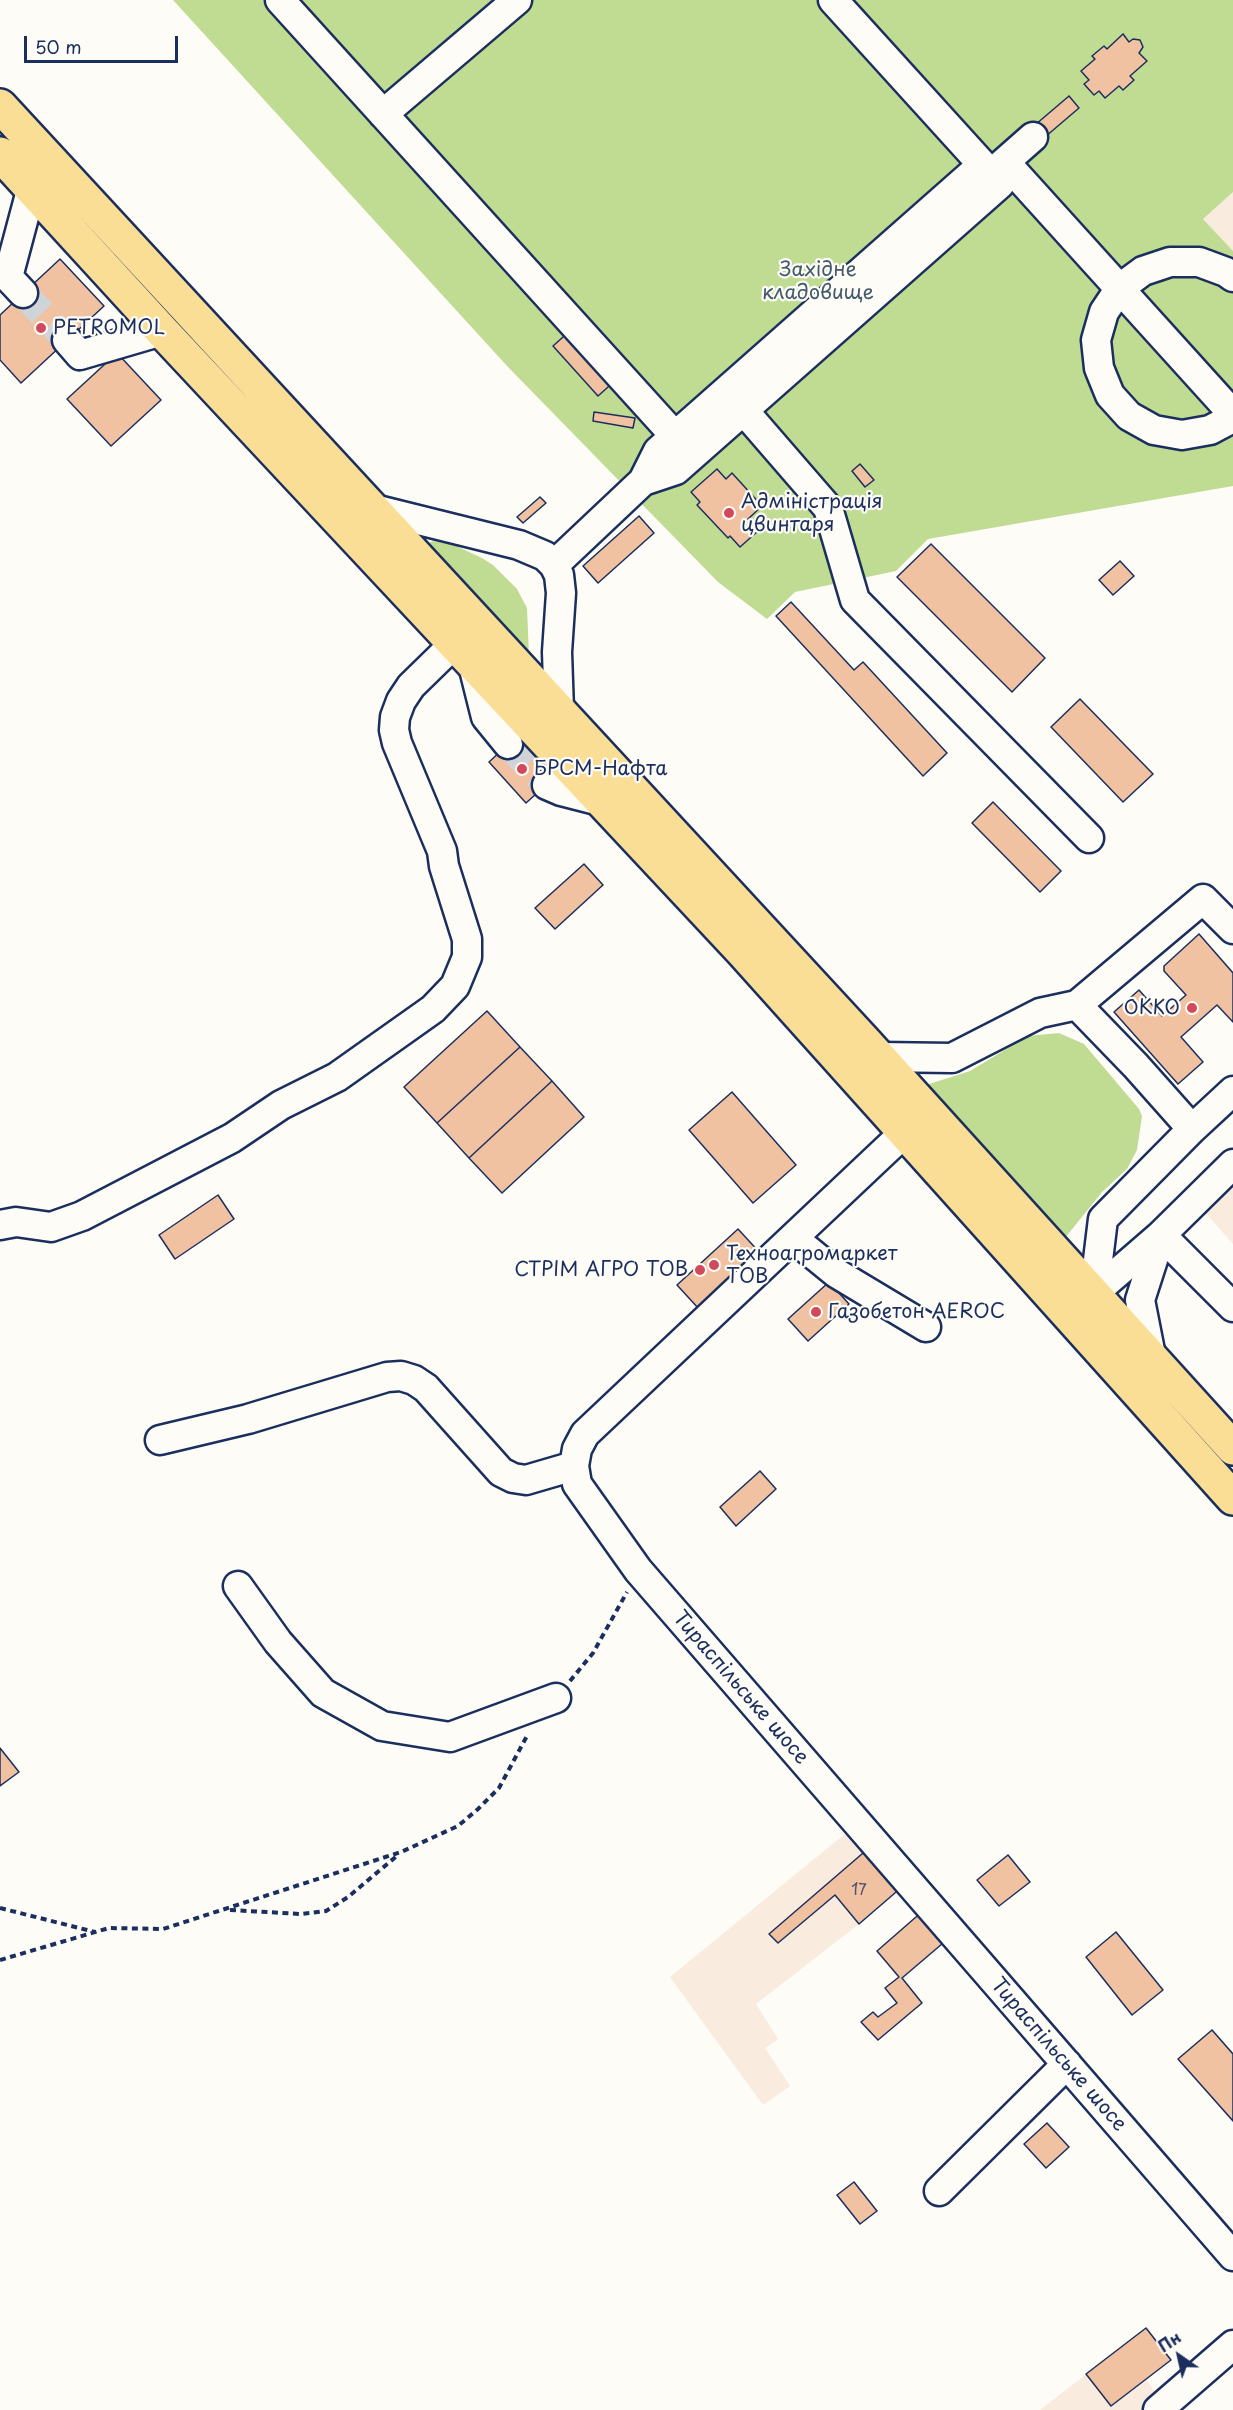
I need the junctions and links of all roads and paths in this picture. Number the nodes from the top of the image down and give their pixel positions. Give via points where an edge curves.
1 (280, 0) edge
2 (517, 0) edge
3 (833, 0) edge
4 (0, 106) edge
5 (383, 114) junction
6 (1033, 137) dead end
7 (0, 154) edge
8 (995, 171) junction
9 (32, 187) junction
10 (1233, 278) edge
11 (1120, 288) junction
12 (23, 293) tunnel mouth
13 (162, 331) junction
14 (67, 340) tunnel mouth
15 (744, 411) junction
16 (1233, 414) edge
17 (1233, 418) edge
18 (675, 436) junction
19 (643, 481) junction
20 (370, 508) junction
21 (554, 564) junction
22 (463, 652) junction
23 (559, 711) junction
24 (508, 744) tunnel mouth
25 (547, 785) tunnel mouth
26 (604, 802) junction
27 (1089, 838) dead end
28 (1233, 929) edge
29 (1077, 1005) junction
30 (879, 1057) junction
31 (1233, 1091) edge
32 (1192, 1129) junction
33 (904, 1133) junction
34 (1233, 1164) edge
35 (0, 1225) edge
36 (1161, 1235) junction
37 (793, 1238) junction
38 (1094, 1293) junction
39 (1233, 1307) edge
40 (926, 1327) dead end
41 (1151, 1356) junction
42 (160, 1440) dead end
43 (1233, 1448) edge
44 (574, 1466) junction
45 (1233, 1498) edge
46 (638, 1570) junction
47 (238, 1586) dead end
48 (556, 1698) joint
49 (529, 1730) dead end
50 (401, 1852) junction
51 (0, 1908) edge
52 (226, 1910) junction
53 (96, 1932) junction
54 (0, 1960) edge
55 (1066, 2064) junction
56 (939, 2191) dead end
57 (1230, 2246) edge
58 (1233, 2345) edge
59 (1158, 2410) edge

1 - 5 street
2 - 5 street
3 - 8 street
4 - 20 highway
5 - 18 street
6 - 8 street
7 - 9 highway
8 - 11 street
8 - 15 street
8 - 18 street
9 - 12 street via 8,277
9 - 13 highway
10 - 11 street via 1199,262 1170,262 1143,271
11 - 16 street
11 - 17 street via 1104,312 1096,340 1098,369 1110,395 1129,416 1154,430 1182,435 1210,430
13 - 14 street via 80,355
13 - 22 highway
15 - 19 street via 676,471
15 - 27 street via 828,508 855,600
18 - 19 street via 658,451
19 - 21 street
20 - 21 street via 519,545
20 - 23 highway
21 - 23 street via 561,593
22 - 24 street via 486,717
22 - 26 highway
22 - 35 street via 411,686 401,701 394,730 442,851 467,939 467,957 455,987 433,1009 337,1077 281,1106 232,1138 82,1216 51,1227 16,1222
23 - 30 highway
25 - 26 street
26 - 33 highway
28 - 29 street via 1203,899
29 - 30 street via 1040,1013 952,1058
29 - 32 street
30 - 38 highway
31 - 32 street
32 - 38 street via 1103,1220
33 - 37 street
33 - 45 highway
34 - 36 street
36 - 38 street
36 - 39 street
36 - 41 street via 1140,1300
37 - 40 street via 836,1273
37 - 44 street via 585,1434
38 - 41 highway
41 - 43 highway
42 - 44 street via 401,1376 426,1388 501,1472 526,1480
44 - 46 street, Тираспільське шосе via 577,1484
46 - 48 path via 593,1653
46 - 55 street, Тираспільське шосе
47 - 48 street via 278,1642 323,1693 382,1726 450,1737
49 - 50 path via 498,1788 478,1809 458,1826
50 - 52 path
50 - 52 path via 326,1911 301,1914
51 - 53 path
52 - 53 path via 163,1929 109,1928
53 - 54 path
55 - 56 street
55 - 57 street, Тираспільське шосе
58 - 59 street

